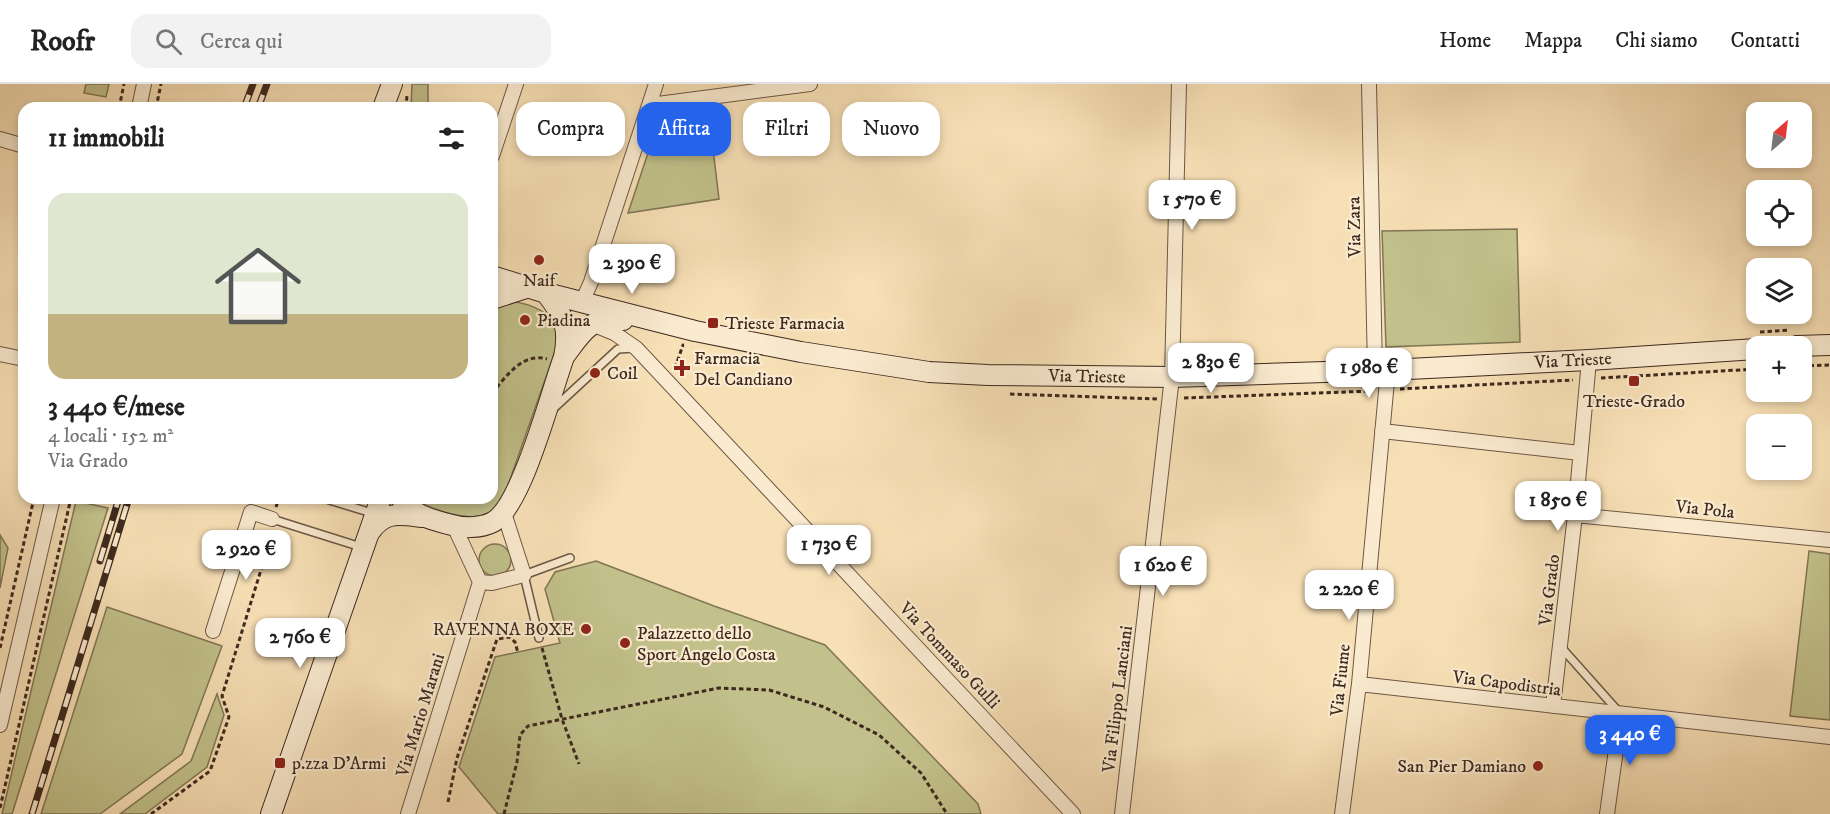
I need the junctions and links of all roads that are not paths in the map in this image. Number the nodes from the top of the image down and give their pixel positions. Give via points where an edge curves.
1 (144, 84) edge
2 (394, 84) edge
3 (516, 84) edge
4 (656, 84) edge
5 (810, 84) edge
6 (1179, 84) edge
7 (1369, 84) edge
8 (140, 102) edge
9 (388, 102) edge
10 (651, 102) edge
11 (673, 102) edge
12 (498, 138) edge
13 (0, 139) edge
14 (18, 144) edge
15 (637, 144) edge
16 (498, 278) edge
17 (526, 288) junction
18 (546, 293) junction
19 (498, 297) edge
20 (582, 302) junction
21 (592, 324) junction
22 (674, 325) junction
23 (1746, 341) edge
24 (1812, 341) edge
25 (1830, 345) edge
26 (636, 348) junction
27 (0, 354) edge
28 (18, 358) edge
29 (1589, 360) junction
30 (563, 361) junction
31 (1382, 370) junction
32 (1172, 377) junction
33 (542, 421) junction
34 (1382, 431) junction
35 (1580, 453) junction
36 (52, 504) edge
37 (406, 504) edge
38 (378, 506) edge
39 (504, 513) junction
40 (1575, 515) junction
41 (424, 518) junction
42 (273, 526) joint
43 (454, 526) junction
44 (1830, 540) edge
45 (364, 542) junction
46 (570, 558) dead end
47 (524, 575) junction
48 (480, 582) junction
49 (213, 631) dead end
50 (539, 638) road end
51 (1560, 646) junction
52 (1359, 684) junction
53 (1553, 706) junction
54 (1621, 714) junction
55 (0, 725) edge
56 (1830, 737) edge
57 (1122, 813) edge
58 (271, 814) edge
59 (408, 814) edge
60 (1073, 814) edge
61 (1341, 814) edge
62 (1607, 814) edge

1 - 8 street
2 - 9 street
3 - 12 street
4 - 10 street
5 - 11 street
6 - 32 street, Via Filippo Lanciani
7 - 31 street, Via Zara
13 - 14 street
15 - 20 street
16 - 17 street, Via Trieste
17 - 18 street, Via Trieste
17 - 19 street
18 - 20 street, Via Trieste
18 - 30 street via 566,324 568,339
20 - 22 street, Via Trieste
21 - 22 street, Via Trieste via 607,319
21 - 26 street, Via Tommaso Gulli
21 - 30 street
22 - 32 street, Via Trieste via 801,352 929,372
23 - 29 street, Via Trieste
24 - 25 street
26 - 33 lane via 618,349
26 - 60 street, Via Tommaso Gulli
27 - 28 street
29 - 31 street, Via Trieste
29 - 35 street, Via Grado
30 - 33 street
31 - 32 street, Via Trieste
31 - 34 street, Via Fiume
32 - 57 street, Via Filippo Lanciani
33 - 39 street via 521,485
34 - 35 street
34 - 52 street, Via Fiume
35 - 40 street, Via Grado
36 - 55 street
37 - 41 street
38 - 45 street
39 - 43 street via 487,525
39 - 47 street
40 - 44 street, Via Pola
40 - 51 street, Via Grado
41 - 43 street
41 - 45 street via 388,516
42 - 45 lane
42 - 49 street via 251,512
43 - 48 street
45 - 58 street
46 - 47 lane
47 - 48 street
47 - 50 lane
48 - 59 street, Via Mario Marani
51 - 53 street, Via Grado
51 - 54 lane, Via Grado
52 - 53 street, Via Capodistria
52 - 61 street, Via Fiume
53 - 54 street, Via Capodistria
54 - 56 street, Via Capodistria
54 - 62 street

